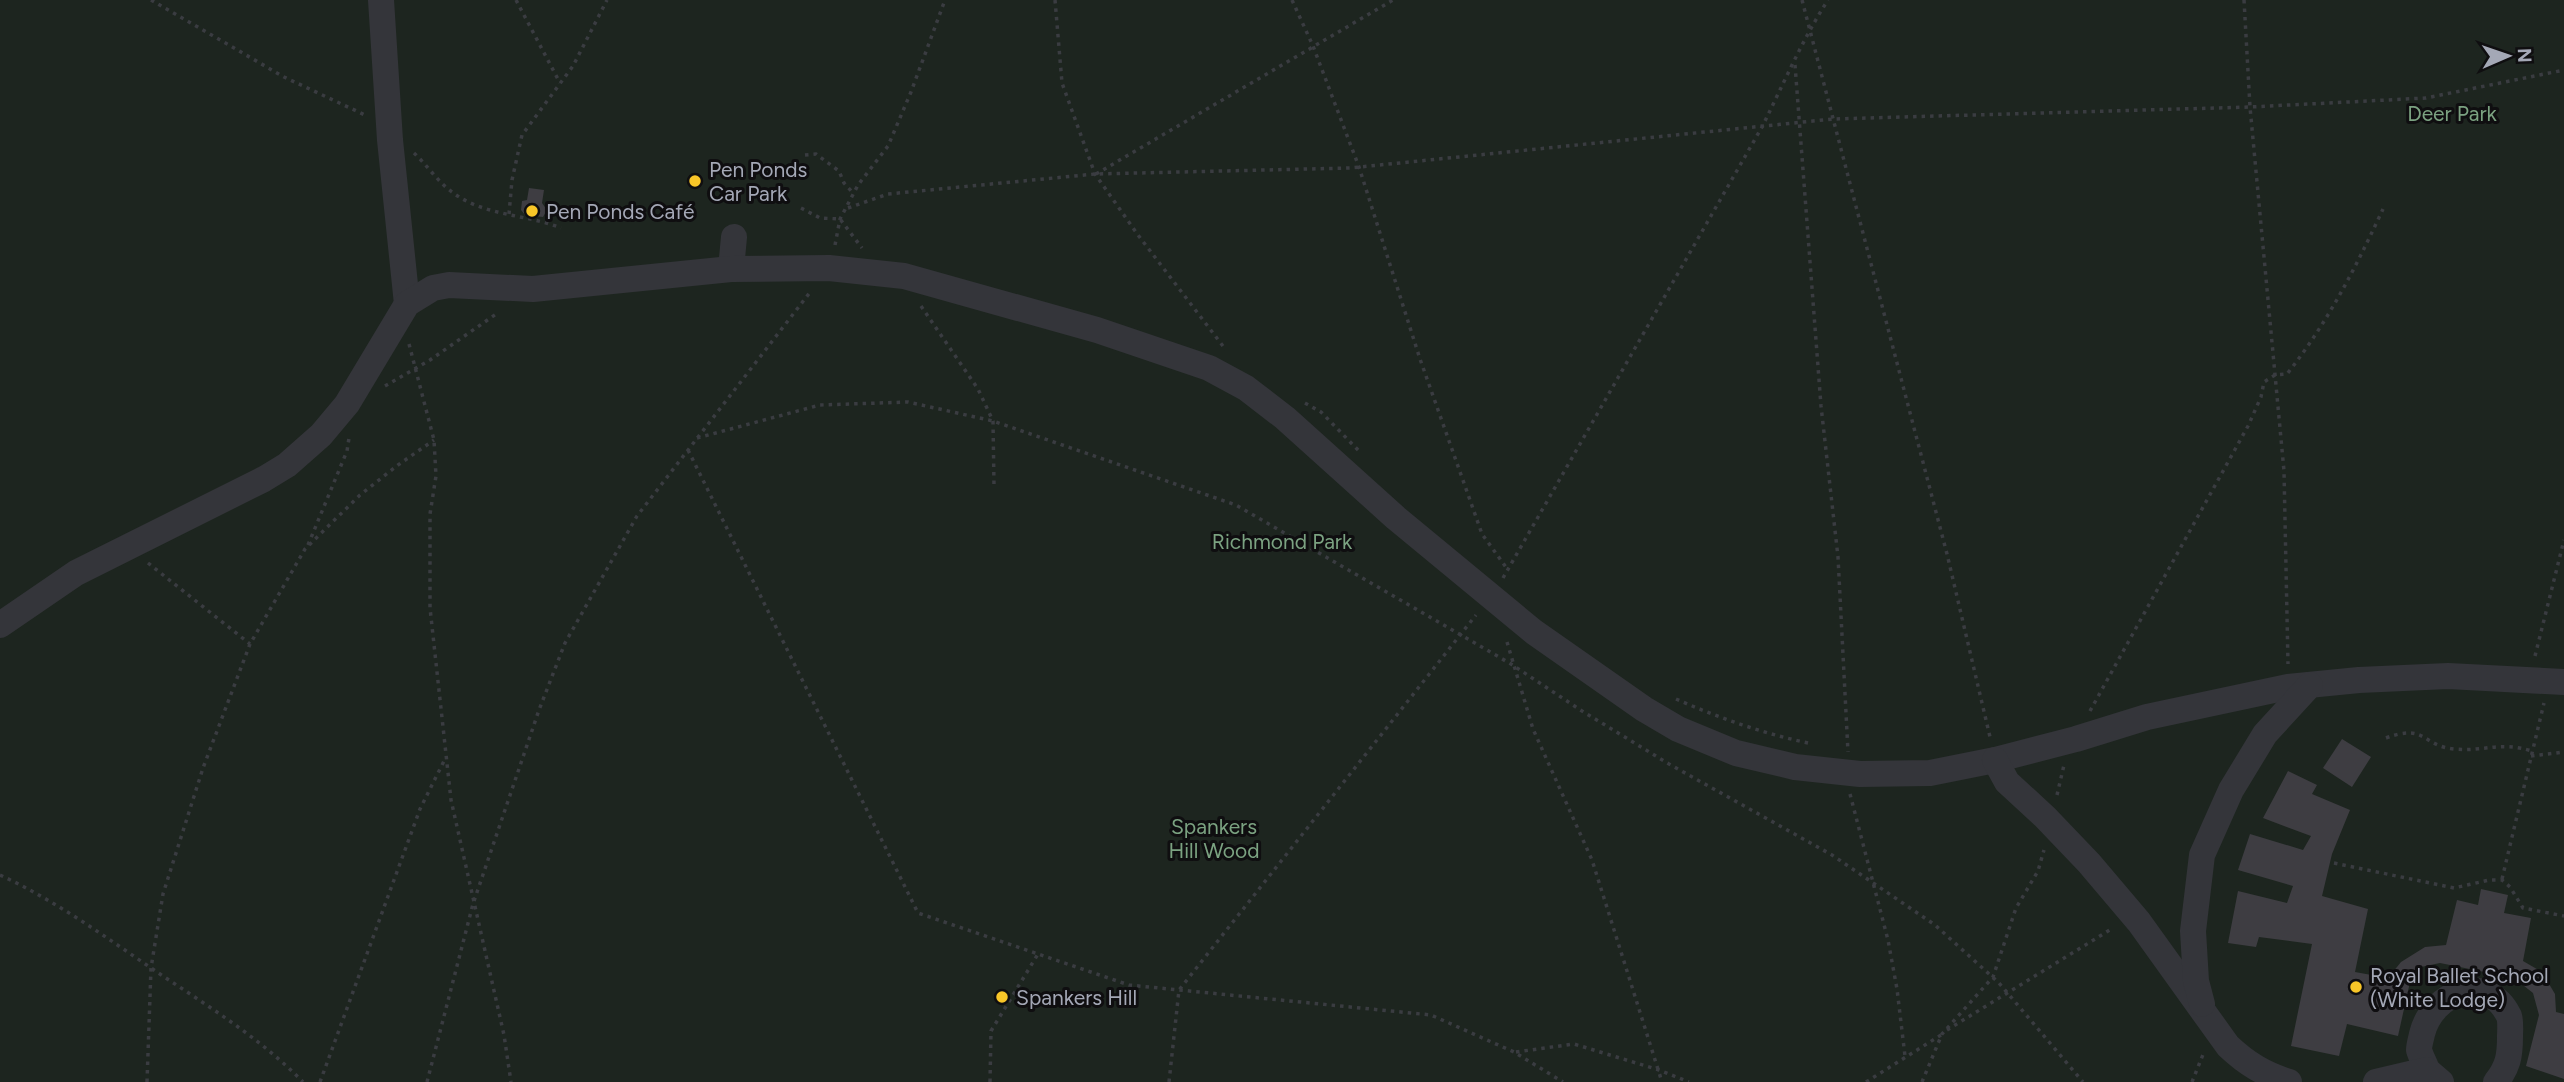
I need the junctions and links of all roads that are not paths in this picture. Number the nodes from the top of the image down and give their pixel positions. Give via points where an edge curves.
1 (381, 0) edge
2 (734, 237) dead end
3 (743, 269) junction
4 (403, 309) junction
5 (0, 625) edge
6 (2557, 681) edge
7 (2299, 686) junction
8 (1987, 750) junction
9 (2203, 1009) junction
10 (2434, 1076) edge
11 (2289, 1082) edge
12 (2376, 1082) edge
13 (2496, 1082) edge

1 - 4 street
2 - 3 street
3 - 4 street via 533,289 449,285 420,294
3 - 8 street via 829,268 900,275 1097,330 1209,368 1245,387 1396,518 1492,584 1534,632 1678,729 1736,753 1795,766 1849,756 1930,773
4 - 5 street via 347,404 287,465 76,573
6 - 7 street via 2448,676
7 - 8 street via 2078,727
7 - 9 street via 2231,790 2202,855 2193,931
8 - 9 street via 2007,782 2052,824 2132,914
9 - 11 street via 2246,1063
10 - 12 street
10 - 13 street via 2419,1048 2425,1023 2442,1000 2472,990 2486,993 2510,1018 2507,1068

